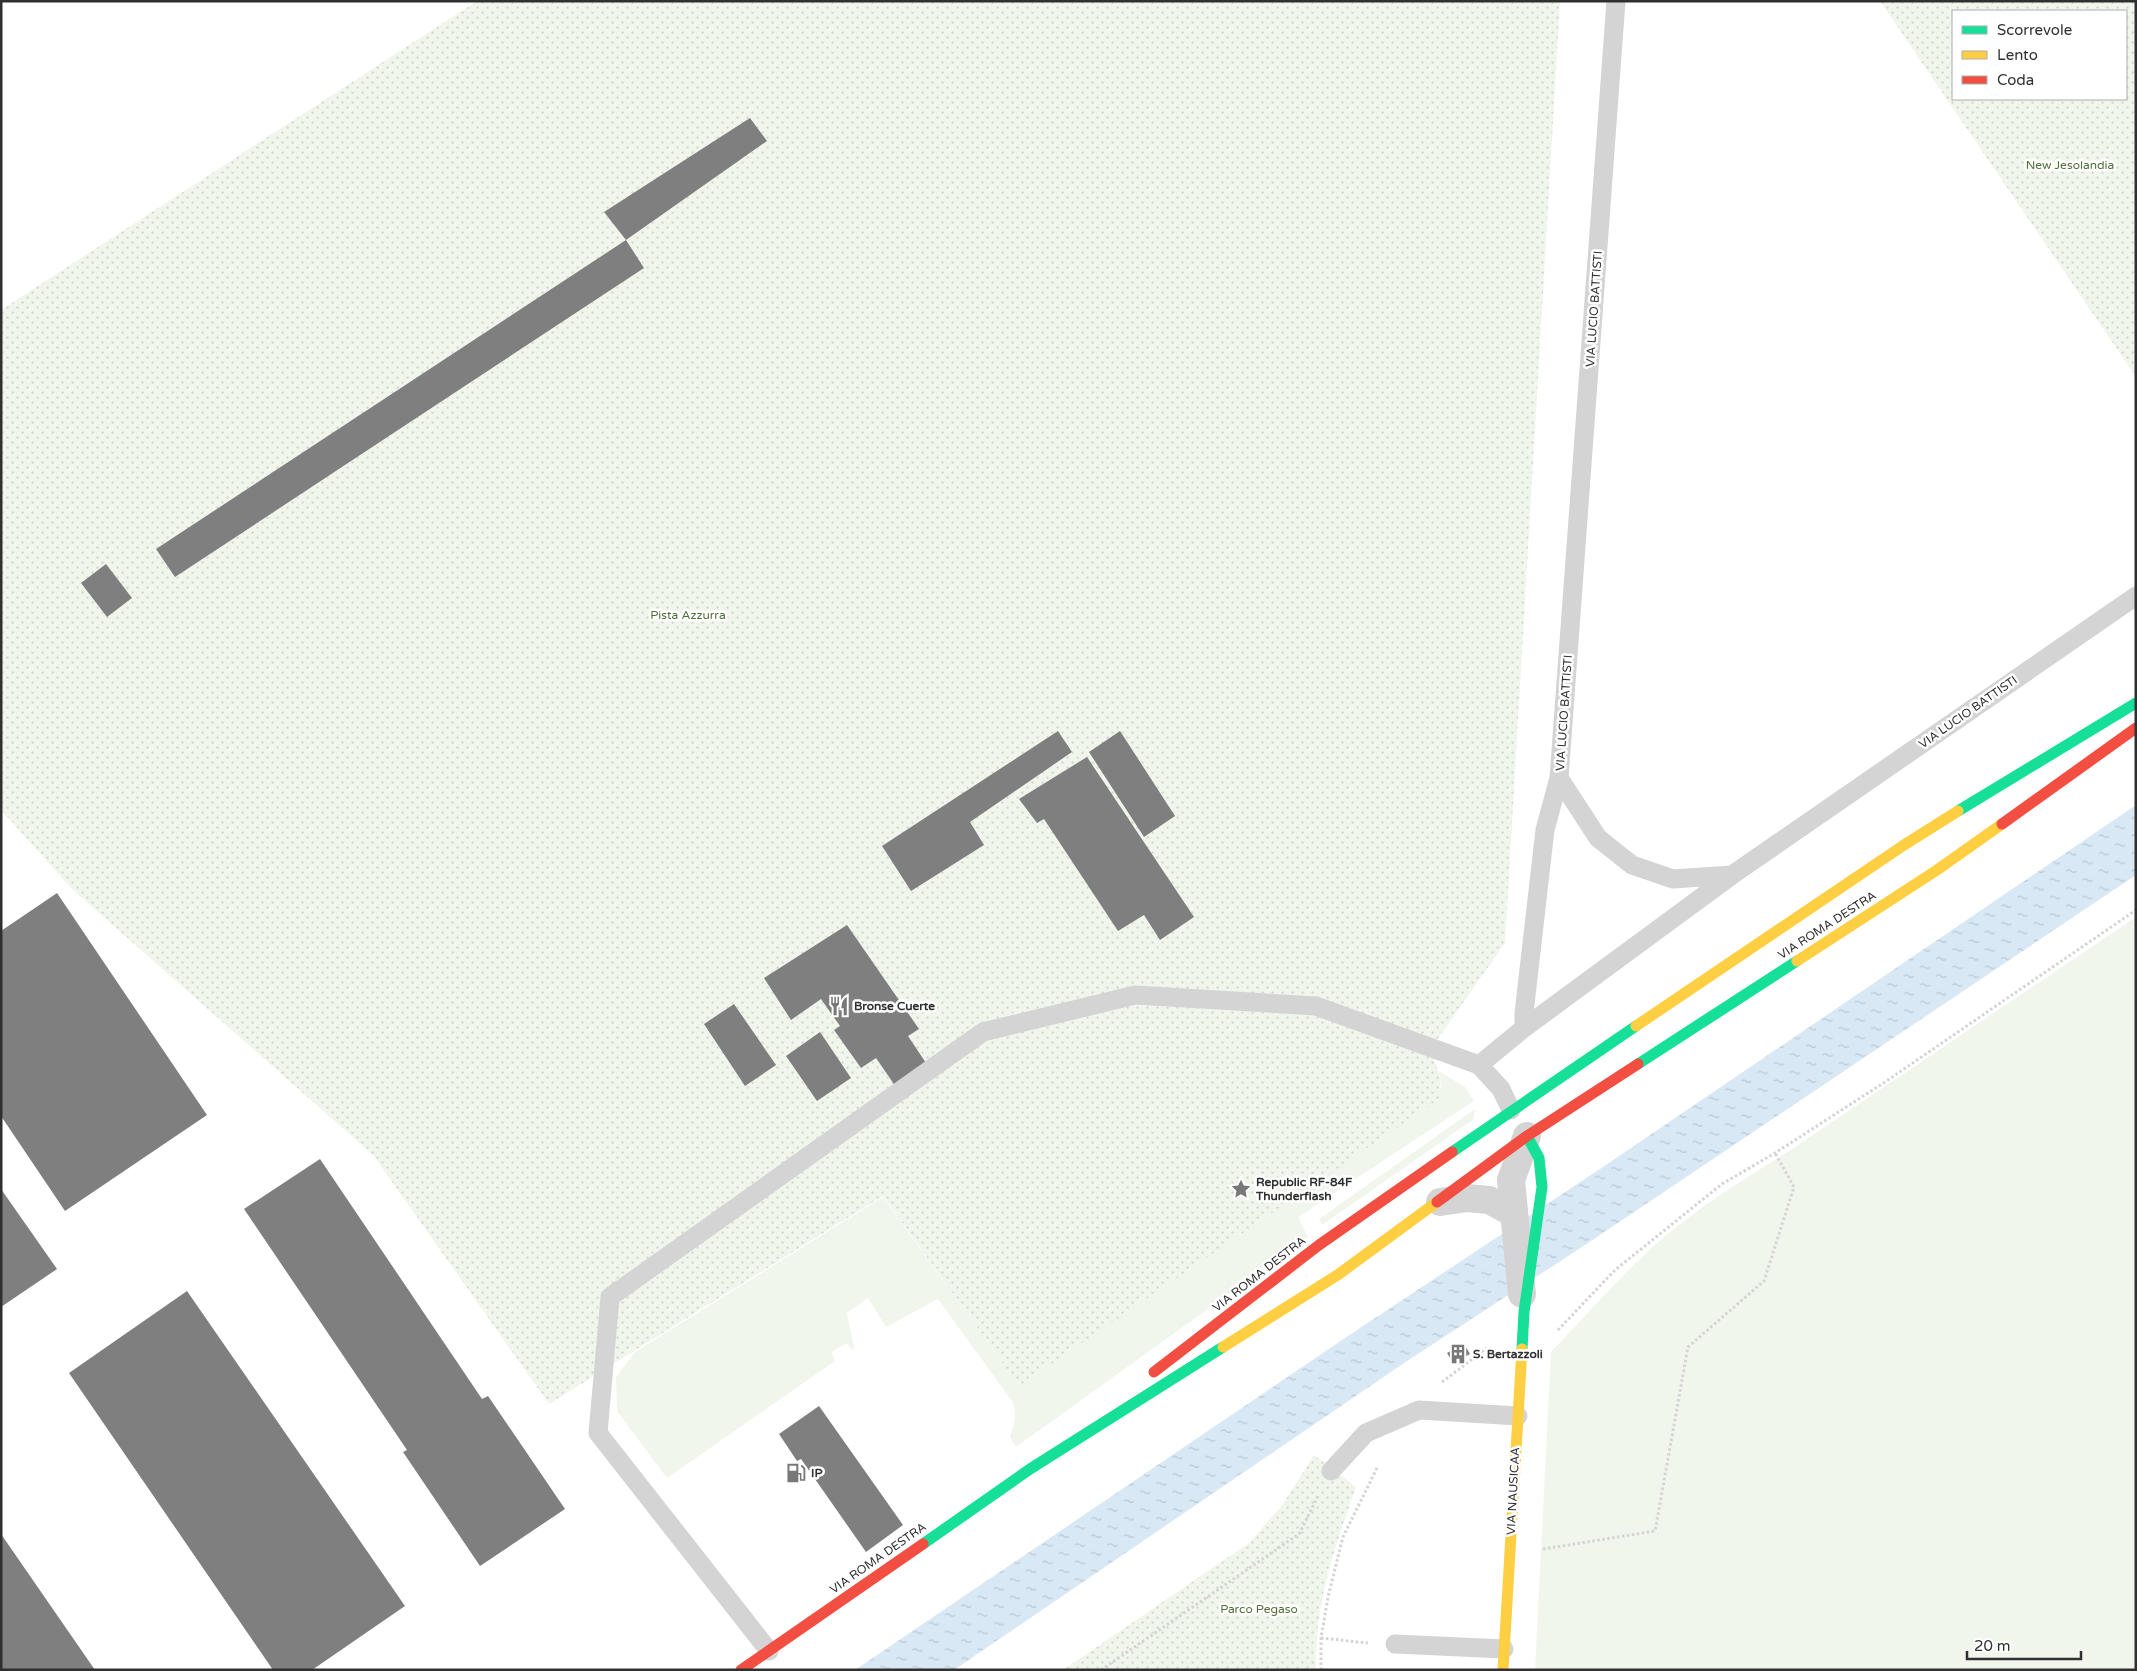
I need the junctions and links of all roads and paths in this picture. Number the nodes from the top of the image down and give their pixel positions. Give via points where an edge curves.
1 (1616, 1) edge
2 (2136, 596) edge
3 (2136, 703) edge
4 (2136, 728) edge
5 (1559, 778) junction
6 (1904, 845) junction
7 (1732, 875) junction
8 (1875, 880) dead end
9 (2136, 910) edge
10 (1524, 1028) junction
11 (1479, 1065) junction
12 (1511, 1110) junction
13 (1527, 1136) junction
14 (1775, 1153) junction
15 (1440, 1202) junction
16 (1413, 1206) dead end
17 (1513, 1214) junction
18 (1404, 1229) junction
19 (1524, 1312) junction
20 (1492, 1345) dead end
21 (1521, 1364) junction
22 (1144, 1380) dead end
23 (1121, 1398) dead end
24 (1419, 1410) junction
25 (1518, 1416) junction
26 (1382, 1460) dead end
27 (1030, 1469) junction
28 (1331, 1471) joint
29 (1510, 1554) junction
30 (1321, 1638) junction
31 (1358, 1643) dead end
32 (1395, 1644) dead end
33 (1504, 1648) junction
34 (769, 1651) junction
35 (741, 1670) edge
36 (1101, 1670) edge
37 (1321, 1670) edge
38 (1503, 1670) edge

1 - 5 lane, VIA LUCIO BATTISTI
2 - 7 lane, VIA LUCIO BATTISTI
3 - 6 main road, VIA ROMA DESTRA via 2028,766
4 - 13 main road, VIA ROMA DESTRA via 1937,870
5 - 7 lane, VIA LUCIO BATTISTI via 1598,838 1632,865 1673,879
5 - 10 lane via 1545,830
6 - 8 main road, VIA ROMA DESTRA
6 - 12 main road, VIA ROMA DESTRA
7 - 10 lane
9 - 14 path via 1885,1082
10 - 11 lane
11 - 12 lane via 1501,1089
11 - 34 lane via 1316,1006 1135,995 983,1032 610,1297 598,1433
12 - 13 main road
12 - 22 main road, VIA ROMA DESTRA via 1319,1244
13 - 15 main road, VIA ROMA DESTRA
13 - 17 street, VIA NAUSICAA via 1511,1180
13 - 19 main road, VIA NAUSICAA via 1539,1158 1542,1187
14 - 21 path via 1722,1184 1615,1270
14 - 29 path via 1794,1187 1764,1281 1688,1347 1655,1530
15 - 17 street via 1466,1198 1489,1200
15 - 18 main road, VIA ROMA DESTRA
16 - 18 main road
17 - 19 street, VIA NAUSICAA
18 - 27 main road, VIA ROMA DESTRA via 1339,1274
19 - 21 main road, VIA NAUSICAA
20 - 24 path via 1440,1383
21 - 25 main road, VIA NAUSICAA
23 - 27 main road, VIA ROMA DESTRA
24 - 25 lane
24 - 28 lane via 1366,1433
25 - 29 main road, VIA NAUSICAA
26 - 30 path via 1343,1537
27 - 34 main road, VIA ROMA DESTRA
28 - 36 path via 1299,1534
29 - 33 main road, VIA NAUSICAA
30 - 31 path
30 - 37 path
32 - 33 lane
33 - 38 main road, VIA NAUSICAA
34 - 35 main road, VIA ROMA DESTRA

